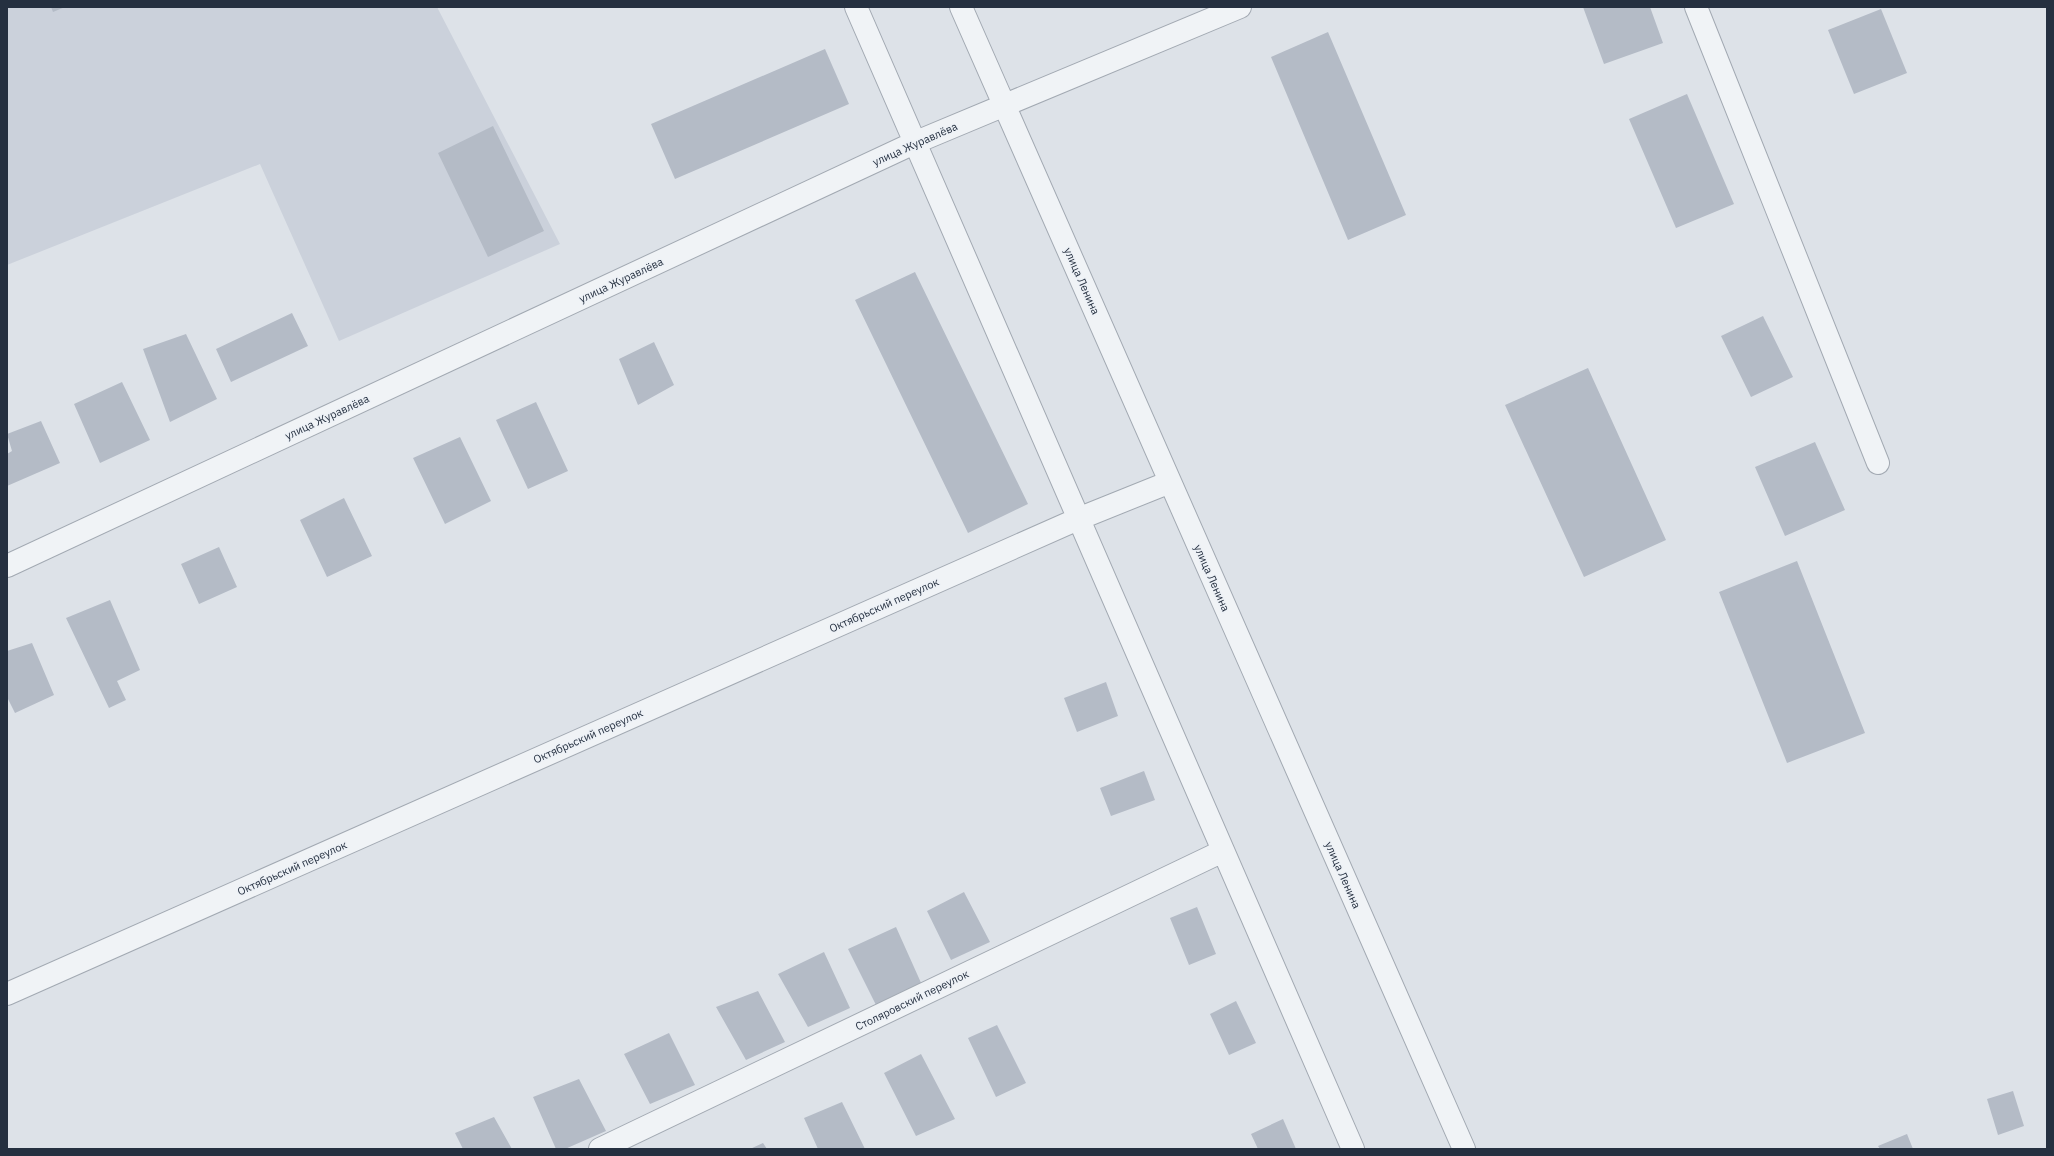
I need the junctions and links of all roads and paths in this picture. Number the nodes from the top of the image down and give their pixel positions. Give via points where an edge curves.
1 (856, 7) edge
2 (961, 7) edge
3 (1240, 7) edge
4 (1696, 7) edge
5 (1005, 106) junction
6 (914, 143) junction
7 (1878, 463) dead end
8 (1170, 482) junction
9 (1078, 519) junction
10 (7, 566) edge
11 (1223, 851) junction
12 (7, 994) edge
13 (600, 1149) edge
14 (1353, 1149) edge
15 (1464, 1149) edge

1 - 6 street
2 - 5 street, улица Ленина
3 - 5 street, улица Журавлёва
4 - 7 street
5 - 6 street, улица Журавлёва
5 - 8 street, улица Ленина
6 - 9 street
6 - 10 street, улица Журавлёва
8 - 9 street, Октябрьский переулок
8 - 15 street, улица Ленина
9 - 11 street
9 - 12 street, Октябрьский переулок
11 - 13 street, Столяровский переулок
11 - 14 street

